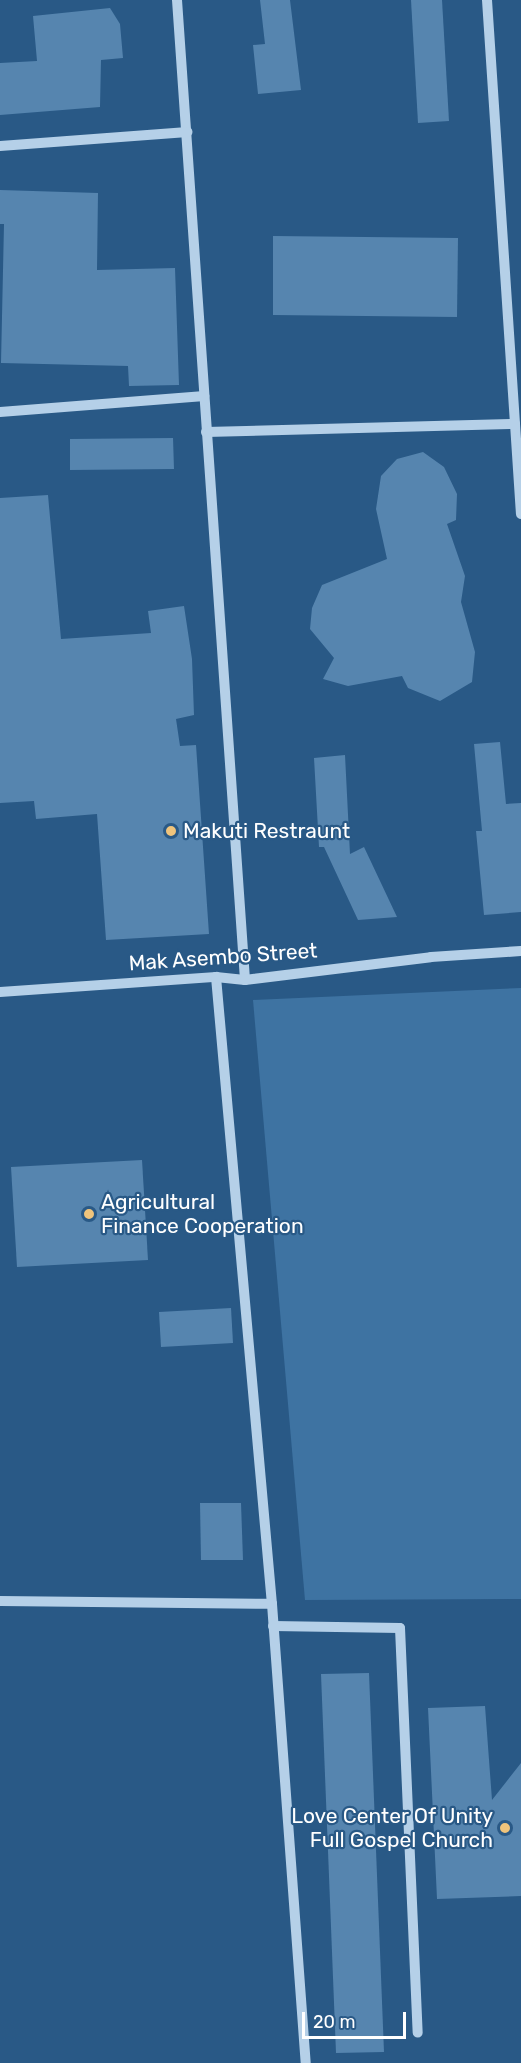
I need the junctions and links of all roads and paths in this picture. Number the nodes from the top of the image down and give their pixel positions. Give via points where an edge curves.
1 (177, 0) edge
2 (487, 0) edge
3 (187, 132) junction
4 (0, 146) edge
5 (204, 396) junction
6 (0, 412) edge
7 (515, 424) junction
8 (206, 432) junction
9 (521, 514) edge
10 (521, 951) edge
11 (216, 977) junction
12 (244, 980) junction
13 (0, 992) edge
14 (0, 1601) edge
15 (272, 1604) junction
16 (273, 1626) junction
17 (418, 2033) dead end
18 (306, 2063) edge

1 - 3 street
2 - 7 street
3 - 4 street
3 - 5 street
5 - 6 street
5 - 8 street
7 - 8 street
7 - 9 street
8 - 12 street
10 - 12 street, Mak Asembo Street via 431,957
11 - 12 street, Mak Asembo Street
11 - 13 street, Mak Asembo Street
11 - 15 street
14 - 15 street
15 - 16 street
16 - 17 street via 400,1628
16 - 18 street

